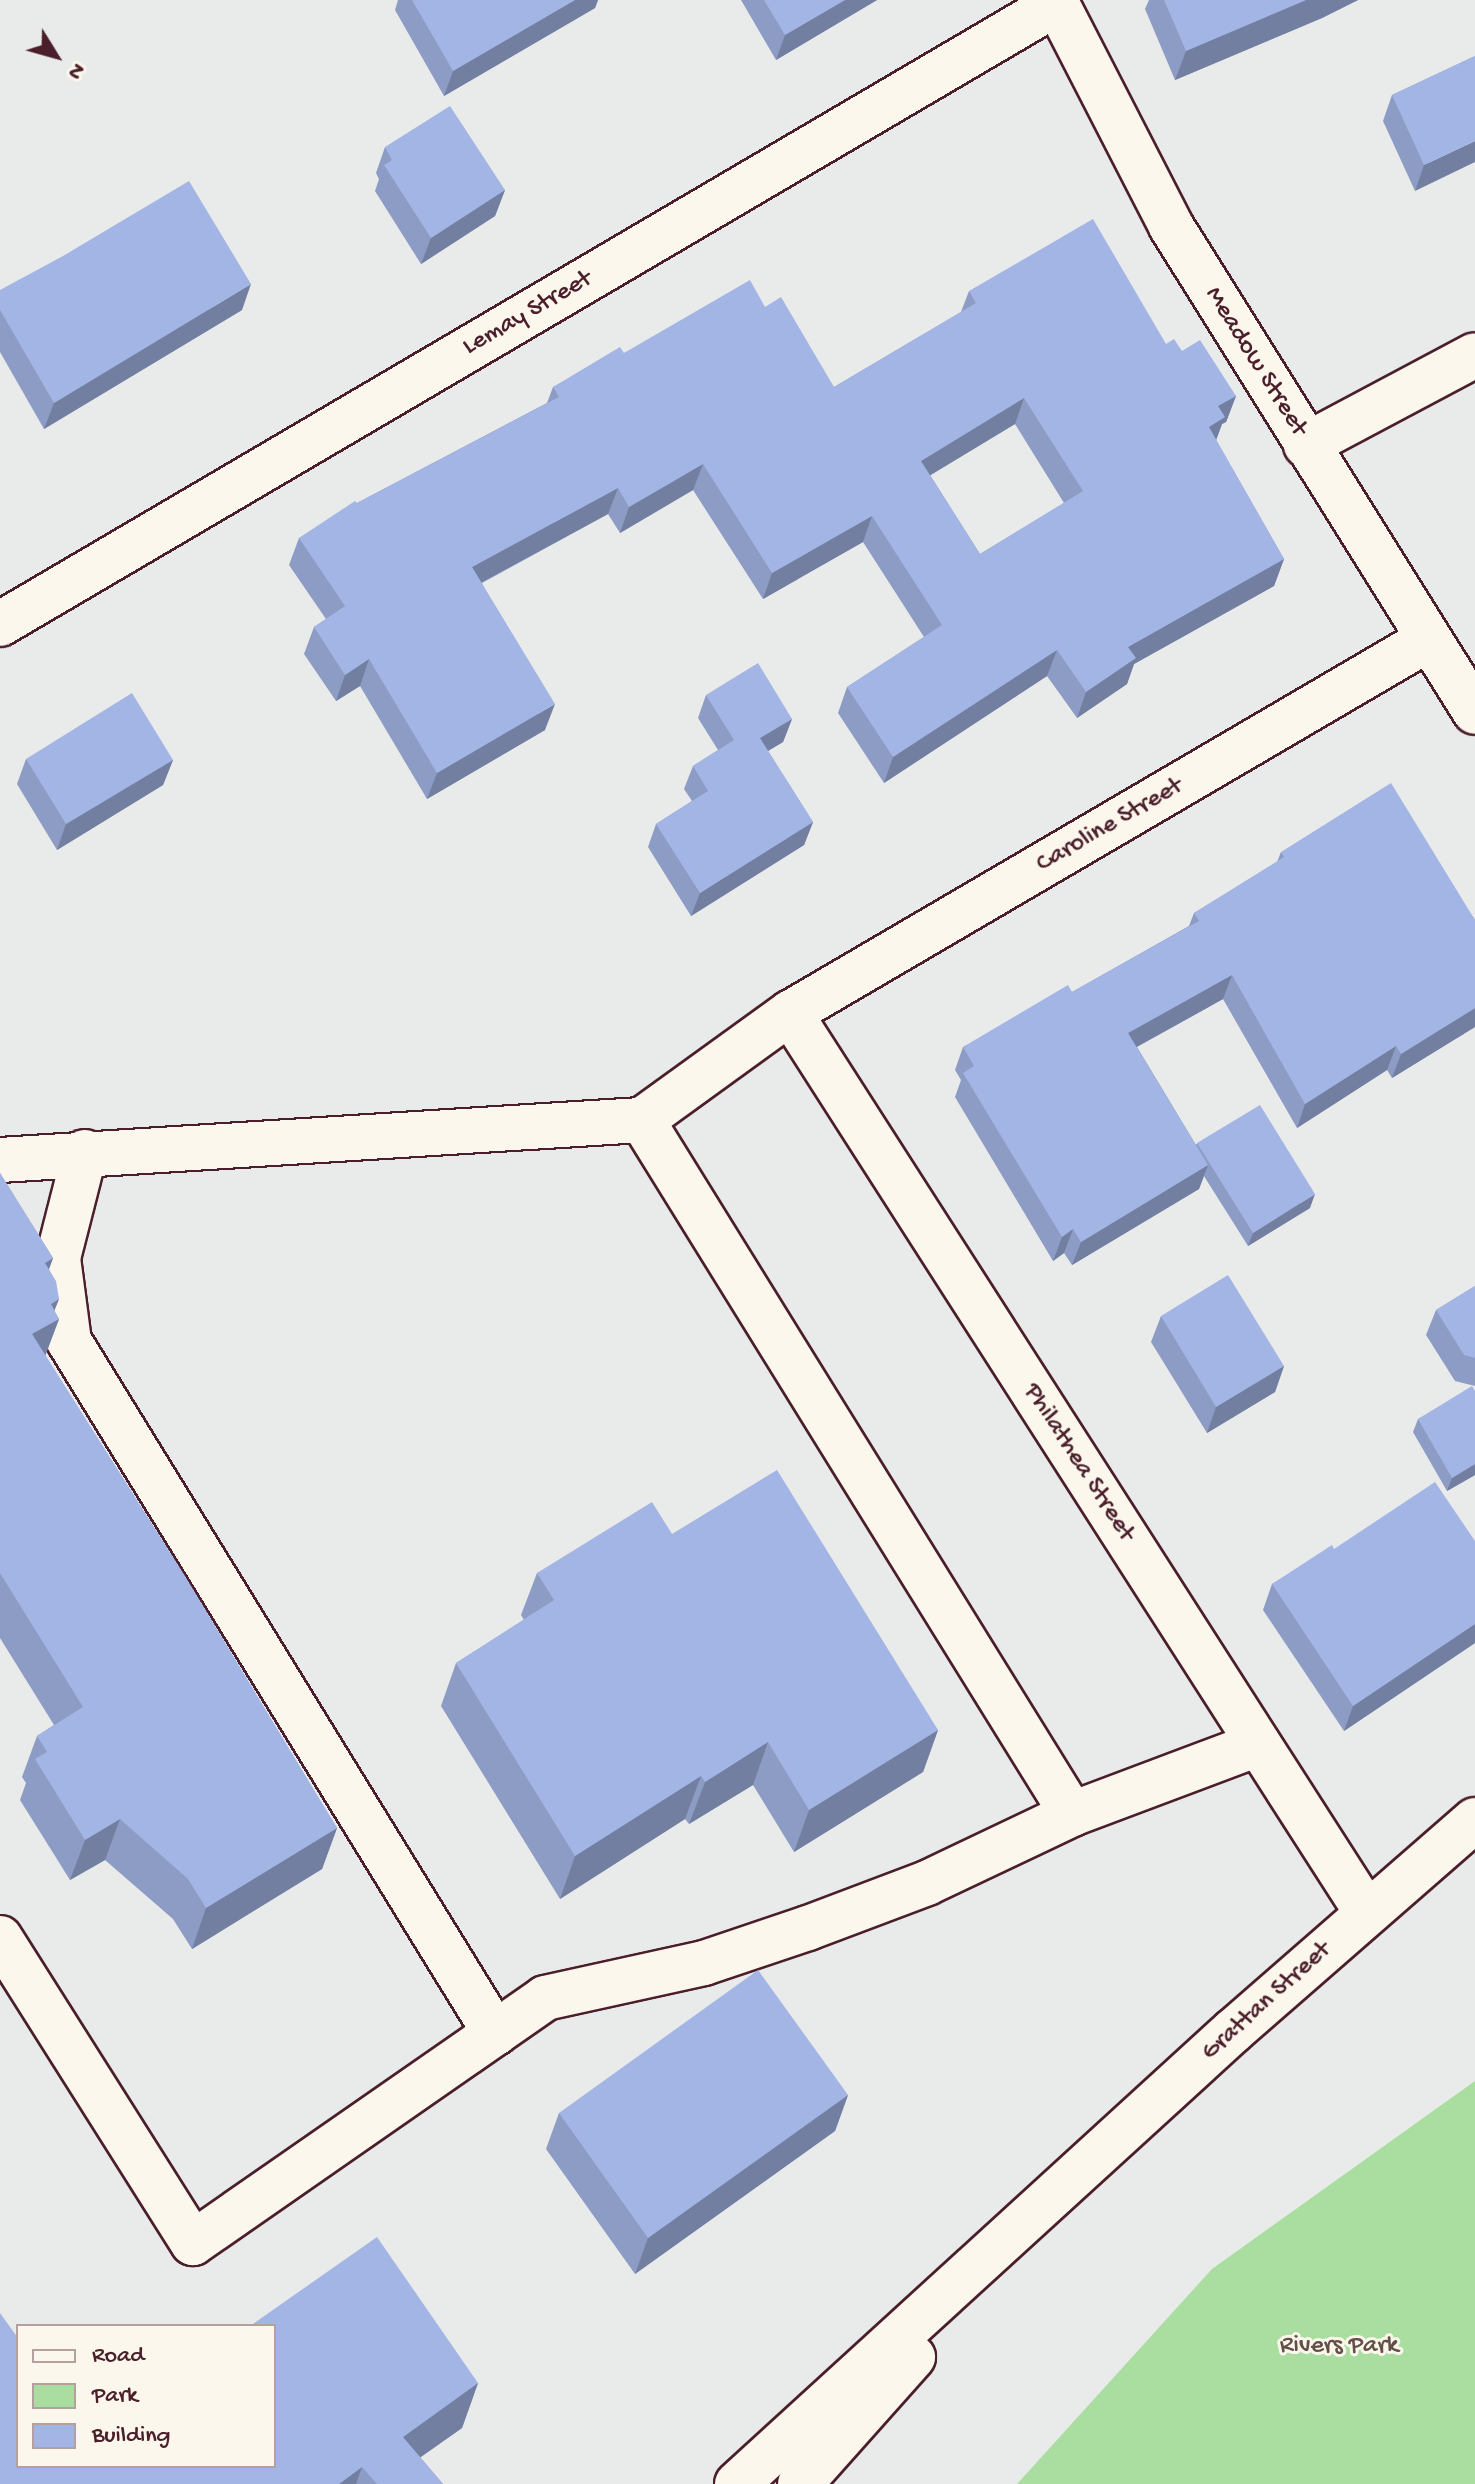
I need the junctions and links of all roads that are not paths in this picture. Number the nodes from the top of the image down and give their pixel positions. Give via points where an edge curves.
1 (1055, 2) edge
2 (1475, 355) edge
3 (1306, 445) junction
4 (0, 624) edge
5 (1429, 639) junction
6 (1475, 712) edge
7 (790, 1013) junction
8 (642, 1120) junction
9 (85, 1152) junction
10 (0, 1160) edge
11 (1258, 1744) junction
12 (1072, 1814) junction
13 (1475, 1820) edge
14 (1367, 1913) junction
15 (0, 1938) edge
16 (495, 2033) junction
17 (1063, 2187) junction
18 (737, 2484) edge
19 (800, 2484) edge

1 - 3 street, Meadow Street via 1171,226
1 - 4 street, Lemay Street
2 - 3 street
3 - 5 street, Meadow Street
5 - 6 street, Meadow Street
5 - 7 street, Caroline Street
7 - 8 street, Caroline Street
7 - 11 street, Philathea Street
8 - 9 street
8 - 12 street
9 - 10 street
9 - 16 street via 58,1258 69,1341
11 - 12 street
11 - 14 street, Philathea Street
12 - 16 street via 927,1883 808,1928 704,1963 545,1998
13 - 14 street, Grattan Street
14 - 17 street, Grattan Street
15 - 16 street via 193,2243
17 - 18 street, Grattan Street
17 - 19 street, Grattan Street

